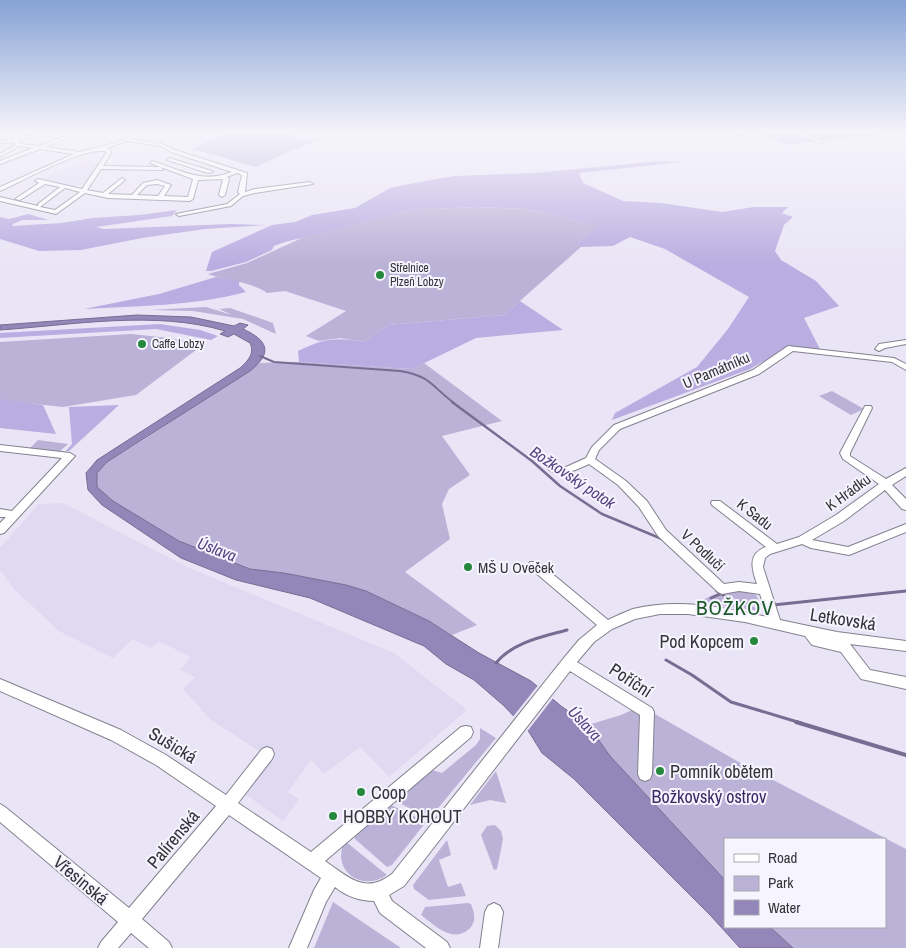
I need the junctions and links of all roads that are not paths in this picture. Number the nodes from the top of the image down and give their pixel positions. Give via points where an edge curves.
1 (27, 175) edge
2 (94, 175) edge
3 (165, 175) edge
4 (187, 175) edge
5 (228, 175) edge
6 (245, 175) edge
7 (224, 177) junction
8 (196, 178) junction
9 (122, 180) dead end
10 (158, 182) junction
11 (310, 184) dead end
12 (66, 186) junction
13 (0, 190) edge
14 (83, 191) junction
15 (244, 194) junction
16 (104, 195) junction
17 (222, 195) dead end
18 (133, 197) junction
19 (160, 198) junction
20 (0, 199) edge
21 (18, 199) dead end
22 (40, 205) dead end
23 (179, 214) dead end
24 (906, 342) edge
25 (879, 349) dead end
26 (906, 368) edge
27 (868, 408) dead end
28 (0, 448) edge
29 (590, 460) junction
30 (552, 469) dead end
31 (906, 472) edge
32 (886, 484) junction
33 (716, 503) dead end
34 (906, 506) edge
35 (0, 513) edge
36 (14, 515) junction
37 (906, 528) edge
38 (0, 530) edge
39 (803, 540) junction
40 (775, 548) junction
41 (534, 565) dead end
42 (768, 600) junction
43 (775, 624) junction
44 (606, 625) junction
45 (809, 632) junction
46 (906, 646) edge
47 (566, 664) junction
48 (906, 683) edge
49 (2, 690) edge
50 (466, 732) dead end
51 (267, 754) dead end
52 (645, 774) dead end
53 (228, 804) junction
54 (0, 812) edge
55 (312, 862) junction
56 (332, 876) junction
57 (379, 892) junction
58 (494, 912) dead end
59 (130, 921) junction
60 (107, 948) edge
61 (163, 948) edge
62 (298, 948) edge
63 (441, 948) edge
64 (489, 948) edge

1 - 13 street
2 - 14 street
3 - 10 street
4 - 8 street
5 - 7 street
6 - 15 street
7 - 8 street
7 - 17 street
8 - 19 street via 190,199
9 - 16 street
10 - 18 street via 143,186
10 - 19 street via 168,185
11 - 15 street
12 - 14 street
12 - 21 street via 41,181
12 - 22 street
14 - 16 street
14 - 20 street via 56,212
15 - 23 street via 229,205
16 - 18 street
18 - 19 street
24 - 25 street
26 - 29 street, U Památníku via 894,360 791,348 756,372 618,427 595,449
27 - 32 street via 845,453 846,457
28 - 36 street via 70,456
29 - 30 street via 567,470
29 - 42 street, V Podlučí via 644,504 662,533 722,589 744,586
31 - 32 street
32 - 34 street, K Hrádku
32 - 39 street, K Hrádku
33 - 40 street, K Sadu
35 - 36 street
36 - 38 street
37 - 39 street via 849,551
39 - 40 street, K Hrádku
40 - 42 street via 766,551 757,561
41 - 44 street
42 - 43 street
43 - 44 street, Letkovská via 691,609 642,612
43 - 45 street, Letkovská
44 - 47 street, Letkovská
45 - 46 street, Letkovská
45 - 48 street via 818,641 845,648 866,675
47 - 52 street, Poříční via 647,712
47 - 57 street, Letkovská via 398,880
49 - 53 street, Sušická via 116,735 162,760
50 - 55 street
51 - 53 street, Palírenská
53 - 55 street, Sušická
53 - 59 street, Palírenská
54 - 59 street, Vřesinská
55 - 56 street, Sušická
56 - 57 street, Sušická via 360,893
56 - 62 street
57 - 63 street via 386,908
58 - 64 street
59 - 60 street, Palírenská
59 - 61 street, Vřesinská

